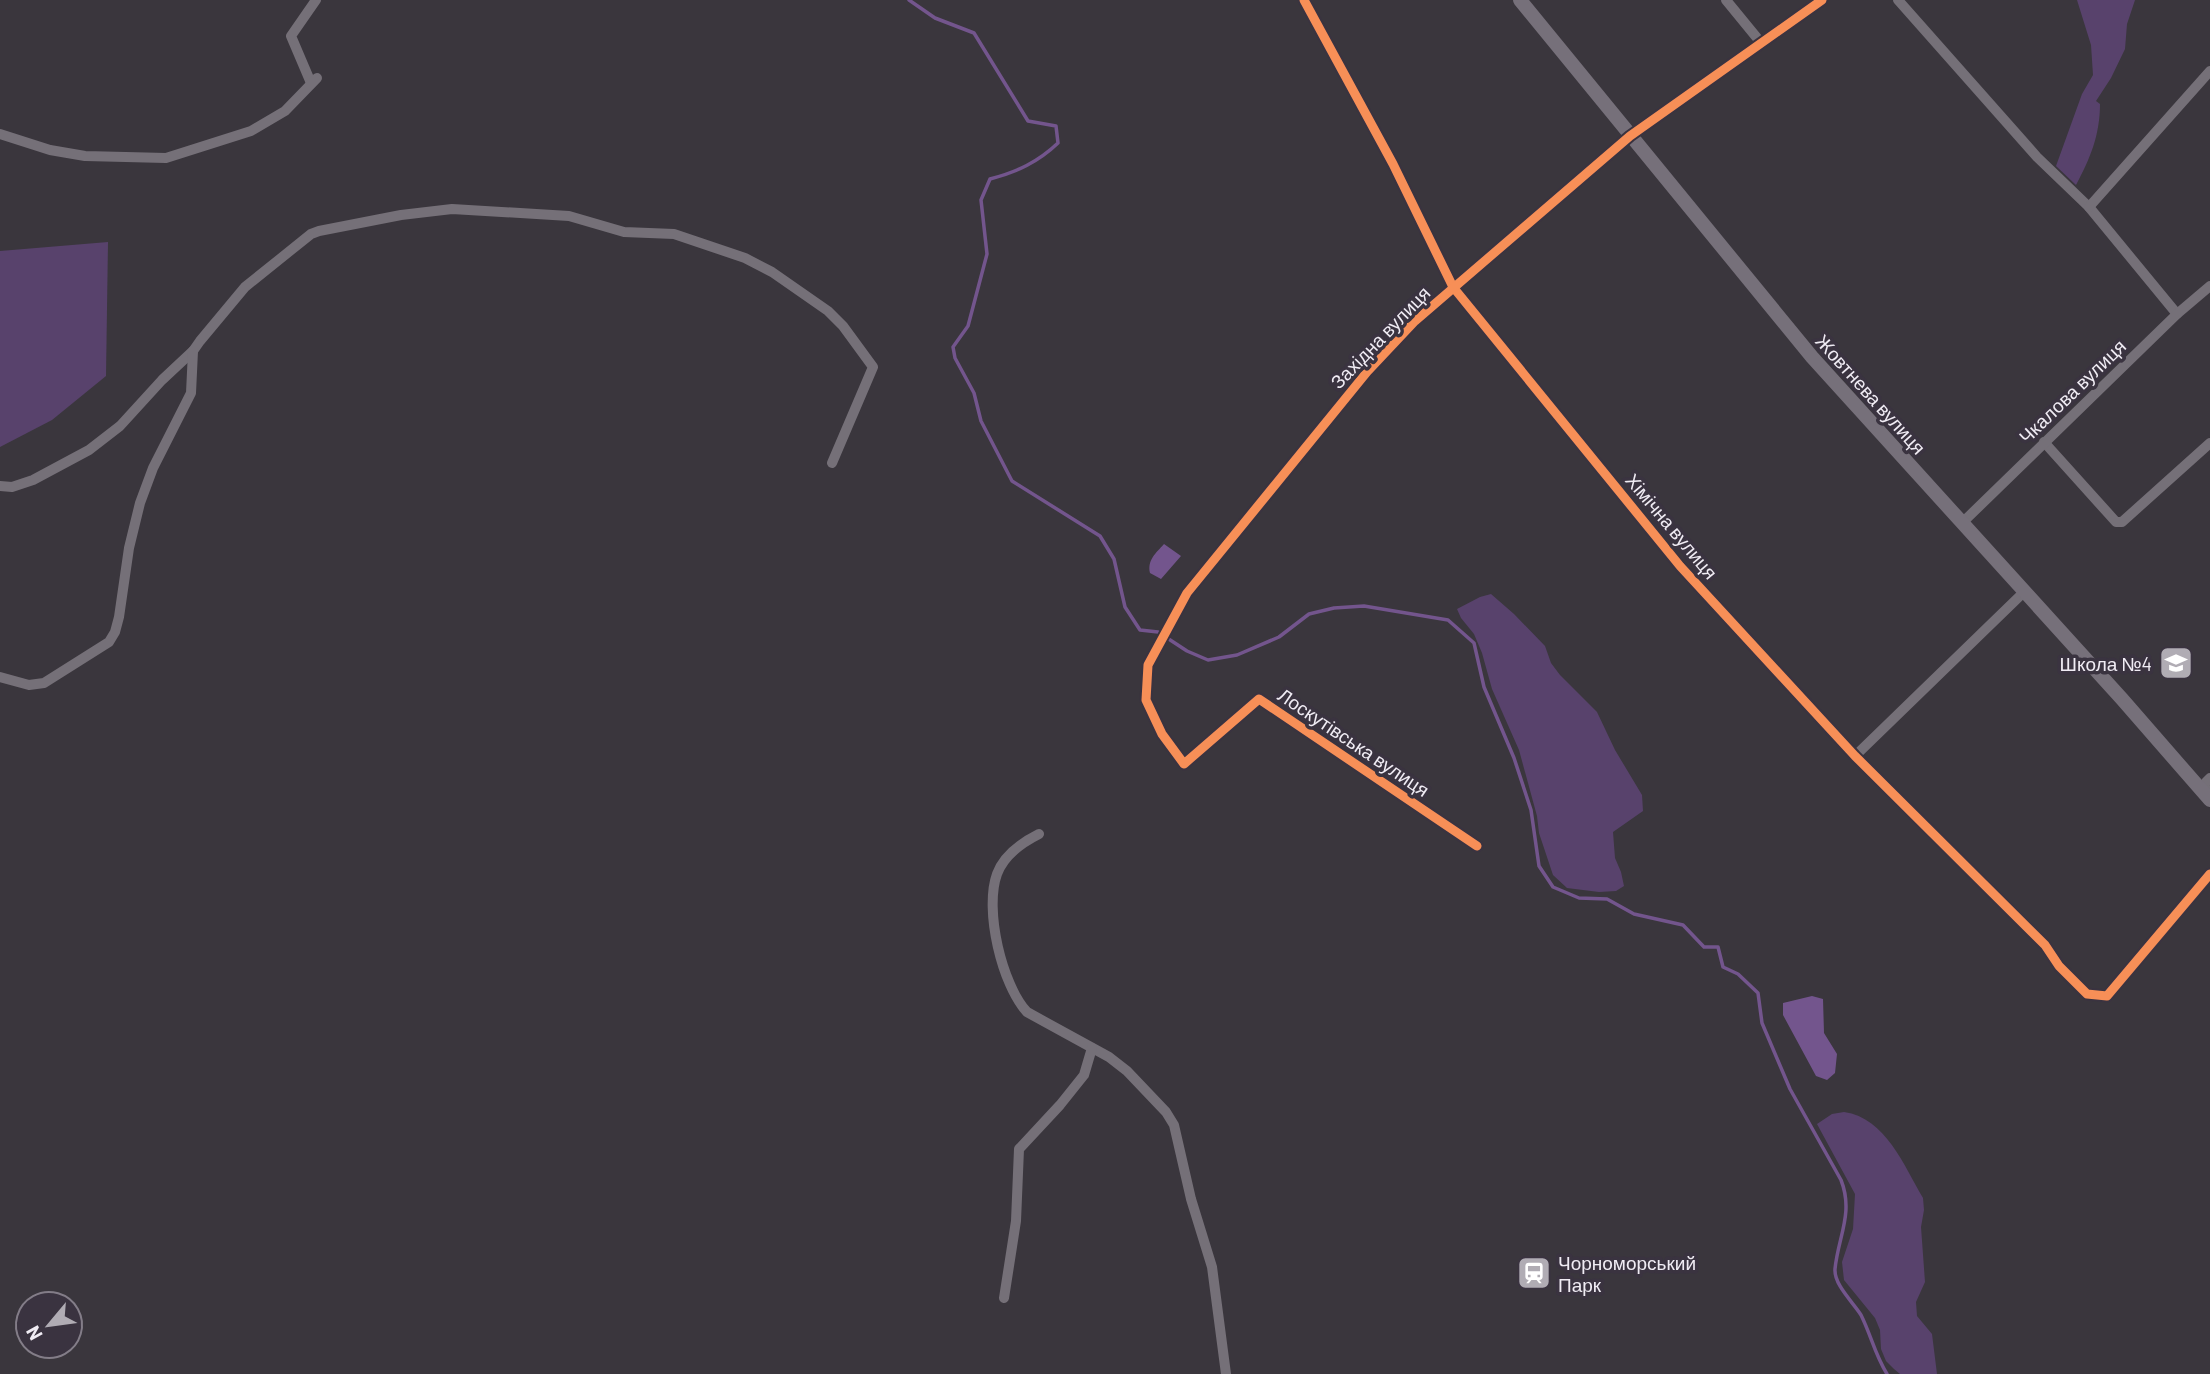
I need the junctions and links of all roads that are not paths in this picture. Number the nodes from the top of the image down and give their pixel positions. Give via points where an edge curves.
1 (316, 0) edge
2 (1304, 0) edge
3 (1520, 0) edge
4 (1726, 0) edge
5 (1822, 0) edge
6 (1898, 0) edge
7 (1762, 44) junction
8 (2210, 71) edge
9 (0, 134) edge
10 (1630, 136) junction
11 (2089, 207) junction
12 (2210, 286) edge
13 (1453, 287) junction
14 (2176, 314) junction
15 (193, 351) junction
16 (2044, 442) junction
17 (2210, 443) edge
18 (832, 463) dead end
19 (0, 486) edge
20 (1962, 523) junction
21 (2024, 592) junction
22 (0, 677) edge
23 (1855, 756) junction
24 (1184, 764) joint
25 (2210, 778) edge
26 (2208, 797) edge
27 (1039, 834) dead end
28 (1477, 846) dead end
29 (2210, 874) edge
30 (1092, 1048) junction
31 (1004, 1298) dead end
32 (1226, 1374) edge

1 - 9 street via 291,36 314,81 285,111 251,131 166,158 85,156
2 - 13 street, Хімічна вулиця via 1387,152
3 - 10 main road, Жовтнева вулиця
4 - 7 street
5 - 7 street, Західна вулиця
6 - 11 street via 2037,157
7 - 10 street, Західна вулиця
8 - 11 street
10 - 13 street, Західна вулиця
10 - 20 main road, Жовтнева вулиця via 1812,358
11 - 14 street
12 - 14 street, Чкалова вулиця
13 - 23 street, Хімічна вулиця via 1680,566
13 - 24 street, Західна вулиця via 1367,372 1187,593 1148,665 1146,700 1162,734
14 - 16 street, Чкалова вулиця
15 - 18 street via 246,288 311,234 338,226 452,209 569,216 624,232 674,234 772,272 828,311 871,362
15 - 19 street via 120,426 89,450 33,480
15 - 22 street via 191,393 139,503 115,632 109,642 44,683 29,685
16 - 17 street via 2116,522 2122,522
16 - 20 street, Чкалова вулиця
20 - 21 main road, Жовтнева вулиця
21 - 23 street
21 - 26 main road, Жовтнева вулиця
23 - 29 street, Хімічна вулиця via 2045,945 2059,967 2087,994 2107,996
24 - 28 street, Лоскутівська вулиця via 1259,699
25 - 26 street via 2206,782
27 - 30 street via 1006,858 997,875 994,917 1005,975 1027,1012
30 - 31 street via 1084,1075 1019,1149 1016,1221
30 - 32 street via 1127,1072 1174,1125 1212,1267

